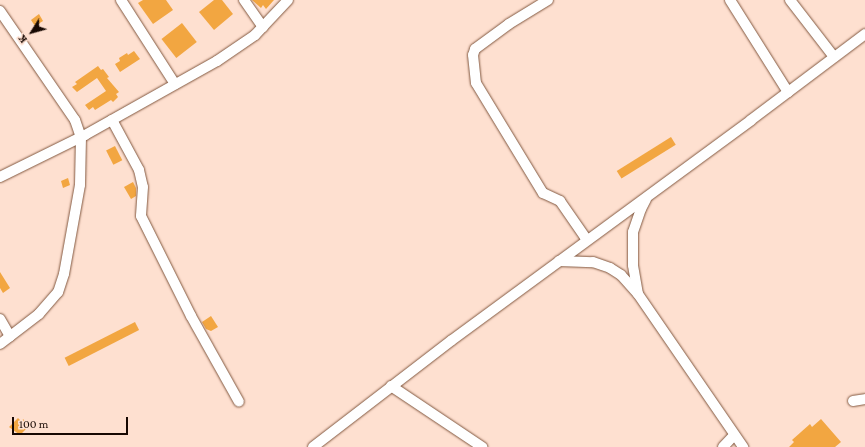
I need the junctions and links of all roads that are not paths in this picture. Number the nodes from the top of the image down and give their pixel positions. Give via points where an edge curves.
1 (121, 0) edge
2 (244, 0) edge
3 (288, 0) edge
4 (548, 0) edge
5 (730, 0) edge
6 (790, 0) edge
7 (0, 11) edge
8 (263, 27) junction
9 (865, 34) edge
10 (834, 57) junction
11 (175, 84) junction
12 (788, 92) junction
13 (112, 120) junction
14 (81, 137) junction
15 (0, 177) edge
16 (648, 195) junction
17 (587, 240) junction
18 (559, 261) junction
19 (638, 294) junction
20 (0, 319) edge
21 (10, 336) junction
22 (0, 344) edge
23 (391, 386) junction
24 (865, 399) edge
25 (853, 401) dead end
26 (239, 402) dead end
27 (734, 435) junction
28 (313, 447) edge
29 (482, 447) edge
30 (723, 447) edge
31 (743, 447) edge

1 - 11 street
2 - 8 street
3 - 8 street
4 - 17 street via 475,49 472,55 476,83 543,193 560,201
5 - 12 street
6 - 10 street
7 - 14 street via 75,120
8 - 11 street via 217,61
9 - 10 street
10 - 12 street
11 - 13 street
12 - 16 street
13 - 14 street
13 - 26 street via 138,170 143,187 141,216 191,316
14 - 15 street
14 - 21 street via 80,185 65,268 58,292 39,314
16 - 17 street
16 - 19 street via 634,232 633,264
17 - 18 street
18 - 19 street via 593,262 610,268 621,275
18 - 23 street
19 - 27 street
20 - 21 street
21 - 22 street
23 - 28 street
23 - 29 street
24 - 25 street
27 - 30 street
27 - 31 street

